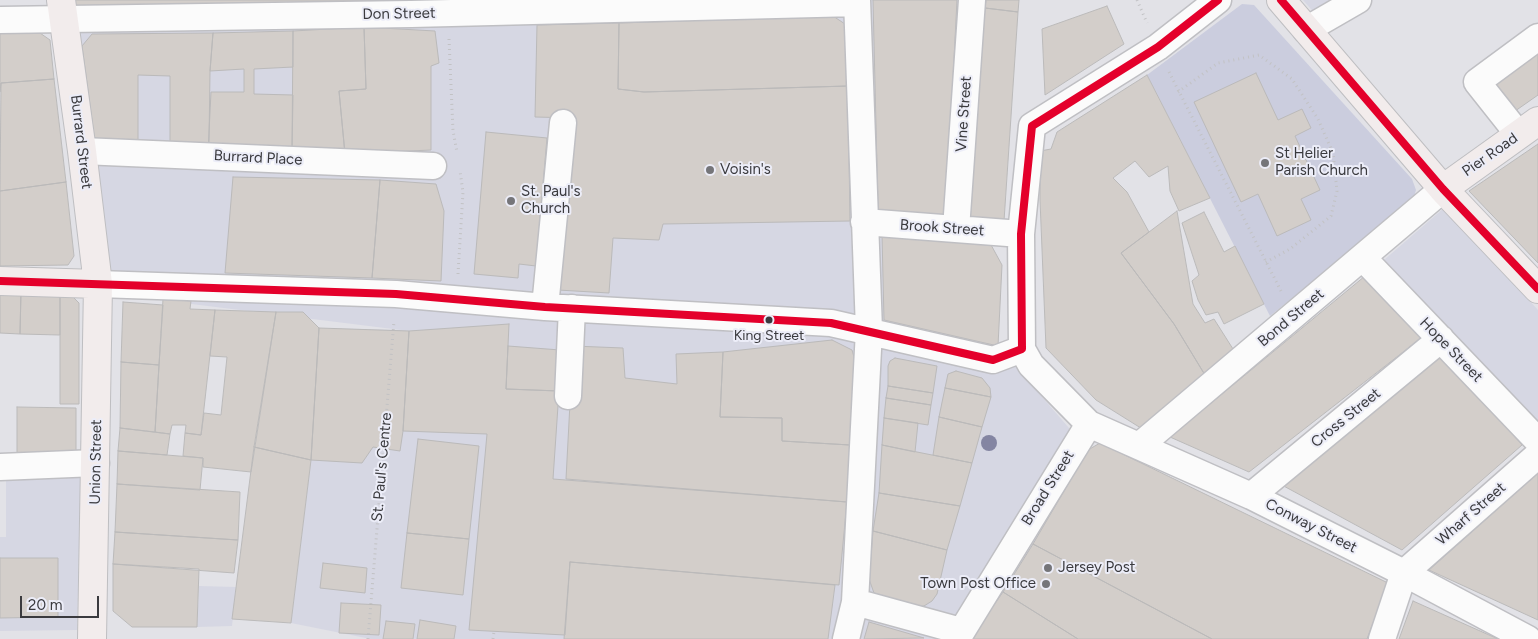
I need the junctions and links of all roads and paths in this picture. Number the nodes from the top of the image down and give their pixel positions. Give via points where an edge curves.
1 (972, 0) edge
2 (1218, 0) edge
3 (1281, 0) edge
4 (1358, 0) edge
5 (858, 2) edge
6 (654, 4) edge
7 (410, 7) edge
8 (63, 10) edge
9 (0, 20) edge
10 (1306, 30) junction
11 (1538, 37) edge
12 (1168, 69) dead end
13 (1178, 92) junction
14 (563, 123) dead end
15 (1528, 128) edge
16 (82, 151) junction
17 (433, 166) dead end
18 (1443, 189) junction
19 (864, 222) junction
20 (956, 229) junction
21 (1021, 234) junction
22 (1363, 258) junction
23 (1264, 263) junction
24 (0, 282) edge
25 (98, 284) junction
26 (1538, 289) edge
27 (396, 294) junction
28 (1283, 295) dead end
29 (545, 307) junction
30 (572, 308) junction
31 (869, 330) junction
32 (1441, 340) junction
33 (1022, 349) junction
34 (568, 396) dead end
35 (1088, 424) junction
36 (1538, 441) edge
37 (1139, 446) junction
38 (1538, 455) edge
39 (96, 463) junction
40 (0, 467) edge
41 (1251, 496) junction
42 (1404, 573) junction
43 (855, 602) junction
44 (494, 631) dead end
45 (959, 635) edge
46 (92, 639) edge
47 (368, 639) edge
48 (493, 639) edge
49 (846, 639) edge
50 (1382, 639) edge
51 (1528, 639) edge

1 - 20 street, Vine Street
2 - 21 street via 1158,47 1032,126
3 - 10 main road
4 - 10 street
5 - 6 street, Don Street via 722,7
5 - 19 street
6 - 7 street, Don Street
7 - 8 street, Don Street
8 - 9 street, Don Street
8 - 16 main road, Burrard Street
10 - 18 main road
11 - 15 street via 1477,82
12 - 13 path
13 - 23 path
13 - 23 path via 1218,62 1259,54 1292,79 1318,119 1333,153 1337,191 1331,216 1290,249
14 - 29 street
15 - 18 main road, Pier Road
16 - 17 street, Burrard Place
16 - 25 main road, Burrard Street
18 - 22 street, Bond Street
18 - 26 main road
19 - 20 street, Brook Street
19 - 31 street
20 - 21 street, Brook Street
21 - 33 street
22 - 32 street, Hope Street
22 - 37 street, Bond Street
23 - 28 path
24 - 25 main road
25 - 27 street
25 - 39 main road, Union Street
27 - 29 street
27 - 47 path, St. Paul's Centre
29 - 30 street
30 - 31 street via 831,323
30 - 34 street
31 - 33 street via 992,360
31 - 43 street
32 - 36 street, Hope Street
32 - 41 street, Cross Street
33 - 35 street via 1031,365
35 - 37 street, Conway Street
35 - 45 street, Broad Street
37 - 41 street, Conway Street
38 - 42 street, Wharf Street
39 - 40 street
39 - 46 main road, Union Street
41 - 42 street, Conway Street
42 - 50 street
42 - 51 street, Conway Street
43 - 45 street
43 - 49 street
44 - 48 path

